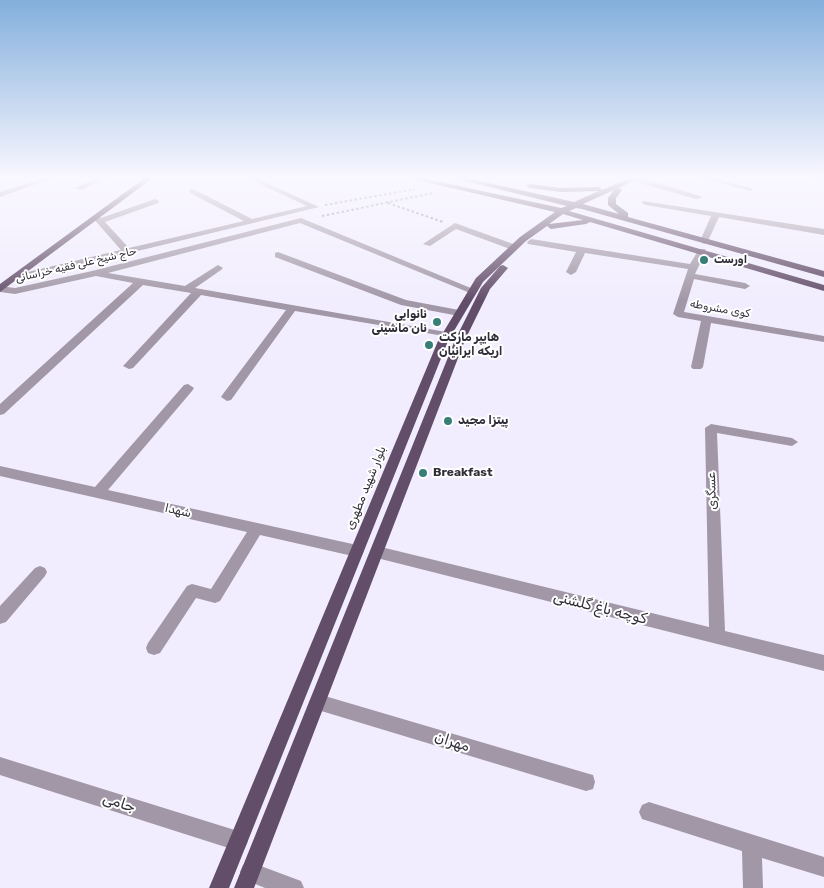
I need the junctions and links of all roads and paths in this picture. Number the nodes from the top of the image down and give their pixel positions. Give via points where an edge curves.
1 (244, 218) edge
2 (266, 218) edge
3 (309, 218) edge
4 (433, 218) edge
5 (538, 218) edge
6 (549, 218) edge
7 (592, 218) edge
8 (623, 218) edge
9 (631, 218) edge
10 (714, 218) edge
11 (732, 218) edge
12 (98, 219) joint
13 (301, 220) junction
14 (542, 221) junction
15 (636, 221) junction
16 (251, 222) junction
17 (599, 222) junction
18 (455, 226) junction
19 (824, 232) edge
20 (704, 241) junction
21 (531, 242) junction
22 (428, 244) dead end
23 (513, 247) junction
24 (582, 249) junction
25 (702, 251) junction
26 (128, 252) junction
27 (278, 255) dead end
28 (218, 268) dead end
29 (692, 271) junction
30 (571, 272) dead end
31 (93, 274) junction
32 (824, 274) edge
33 (14, 278) junction
34 (140, 282) junction
35 (745, 286) dead end
36 (824, 288) edge
37 (0, 289) edge
38 (186, 290) junction
39 (473, 291) junction
40 (198, 292) junction
41 (292, 308) junction
42 (459, 313) junction
43 (707, 319) junction
44 (446, 335) junction
45 (824, 339) edge
46 (129, 366) dead end
47 (697, 367) dead end
48 (188, 388) dead end
49 (227, 397) dead end
50 (0, 411) edge
51 (792, 442) dead end
52 (0, 472) edge
53 (98, 493) junction
54 (256, 528) junction
55 (357, 551) junction
56 (376, 552) junction
57 (40, 572) dead end
58 (0, 617) edge
59 (717, 636) junction
60 (154, 648) dead end
61 (824, 663) edge
62 (318, 702) junction
63 (0, 766) edge
64 (586, 782) dead end
65 (649, 812) dead end
66 (238, 841) junction
67 (752, 845) junction
68 (824, 867) edge
69 (247, 880) edge
70 (219, 888) edge
71 (294, 888) edge
72 (753, 888) edge

1 - 16 street
2 - 16 street, حاج شیخ علی فقیه خراسانی
3 - 13 path
4 - 18 path
5 - 14 main road
6 - 14 main road, بلوار شهید مطهری
7 - 17 main road
8 - 15 main road
9 - 15 main road
10 - 20 street
11 - 19 street
12 - 26 street
12 - 33 main road
13 - 31 street, حاج شیخ علی فقیه خراسانی
13 - 39 street
14 - 17 main road
14 - 21 main road, بلوار شهید مطهری
14 - 23 main road, بلوار شهید مطهری
15 - 20 main road
16 - 26 street, حاج شیخ علی فقیه خراسانی
17 - 25 main road
18 - 22 street
18 - 23 street
20 - 32 main road
21 - 24 street
21 - 56 main road, بلوار شهید مطهری via 494,277 474,309
23 - 39 main road, بلوار شهید مطهری via 479,280
24 - 29 street
24 - 30 street
25 - 29 street, کوی مشروطه
25 - 36 main road
26 - 33 street, حاج شیخ علی فقیه خراسانی
27 - 42 street via 404,303
28 - 38 street
29 - 35 street
29 - 43 street, کوی مشروطه via 678,314
31 - 34 street
31 - 37 street, حاج شیخ علی فقیه خراسانی via 15,291
33 - 37 main road
34 - 38 street
34 - 50 street
38 - 40 street
39 - 42 main road, بلوار شهید مطهری
40 - 41 street
40 - 46 street
41 - 44 street
41 - 49 street
42 - 44 main road, بلوار شهید مطهری
43 - 45 street, کوی مشروطه
43 - 47 street
44 - 55 main road, بلوار شهید مطهری
48 - 53 street
51 - 59 street, عسگری via 710,428
52 - 53 street, شهدا
53 - 54 street, شهدا
54 - 55 street, شهدا
54 - 60 street via 214,596 192,591
55 - 66 main road, بلوار شهید مطهری
56 - 59 street, کوچه باغ گلشنی
56 - 62 main road, بلوار شهید مطهری
57 - 58 street
59 - 61 street, کوچه باغ گلشنی
62 - 64 street, مهران
62 - 69 main road, بلوار شهید مطهری
63 - 66 street, جامی
65 - 67 street
66 - 70 main road, بلوار شهید مطهری
67 - 68 street
67 - 72 street
69 - 71 street

